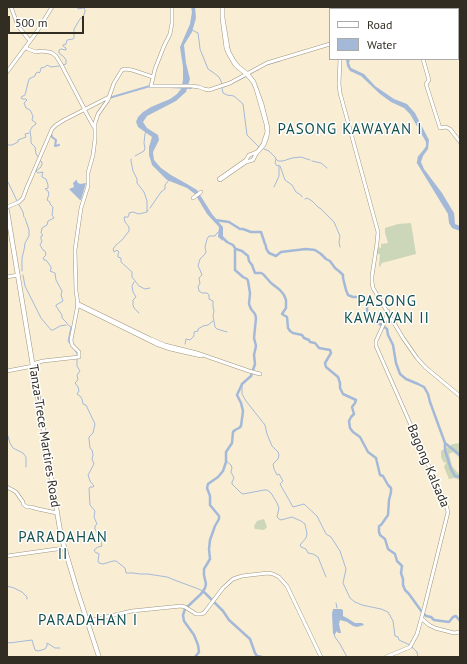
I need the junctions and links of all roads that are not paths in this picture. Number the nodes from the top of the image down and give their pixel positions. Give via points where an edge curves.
1 (11, 7) edge
2 (52, 7) edge
3 (172, 7) edge
4 (223, 7) edge
5 (31, 39) junction
6 (329, 44) edge
7 (27, 46) junction
8 (50, 53) junction
9 (340, 60) edge
10 (422, 60) edge
11 (7, 72) edge
12 (248, 74) junction
13 (153, 77) junction
14 (109, 97) junction
15 (84, 110) junction
16 (94, 128) junction
17 (460, 142) edge
18 (253, 156) junction
19 (249, 159) junction
20 (220, 180) dead end
21 (201, 192) dead end
22 (193, 198) dead end
23 (7, 206) edge
24 (7, 210) edge
25 (18, 274) junction
26 (7, 276) edge
27 (77, 304) junction
28 (388, 311) junction
29 (32, 365) junction
30 (7, 371) edge
31 (249, 371) junction
32 (260, 374) dead end
33 (460, 396) edge
34 (7, 487) edge
35 (56, 513) junction
36 (64, 548) junction
37 (7, 556) edge
38 (422, 619) junction
39 (87, 622) junction
40 (460, 632) edge
41 (99, 657) edge
42 (321, 657) edge
43 (386, 657) edge

1 - 5 main road via 18,26
2 - 5 main road
3 - 13 main road via 170,34
4 - 12 main road via 226,48 236,65
5 - 7 main road
6 - 12 main road via 267,63
7 - 8 main road via 26,48 36,52
7 - 11 main road
8 - 15 main road via 58,62
8 - 15 main road via 60,62
9 - 28 main road via 339,91 378,232 372,285
10 - 17 main road via 429,80 426,84 440,128 450,129
12 - 13 main road via 229,84 209,90 191,86 151,86
12 - 18 main road via 256,89 267,128 263,144
13 - 14 main road via 132,70 123,70 114,83
14 - 15 main road
14 - 16 main road via 96,118
15 - 16 main road
15 - 23 main road via 52,129 23,198 20,202
16 - 27 main road via 93,155 75,250
18 - 19 main road via 252,160
18 - 19 main road via 249,155
19 - 20 main road
21 - 22 main road
24 - 25 main road, Tanza-Trece Martires Road
25 - 26 main road
25 - 29 main road, Tanza-Trece Martires Road
27 - 29 main road via 71,340 79,352 79,357 43,361
27 - 31 main road via 152,340
27 - 31 main road via 160,346
28 - 33 main road via 417,358
28 - 38 main road, Bagong Kalsada via 376,346 448,509
29 - 30 main road
29 - 35 main road, Tanza-Trece Martires Road
31 - 32 main road
34 - 35 main road via 16,492 26,507
35 - 36 main road, Tanza-Trece Martires Road
36 - 37 main road
36 - 39 main road, Tanza-Trece Martires Road
38 - 40 main road via 437,629
38 - 43 main road, Bagong Kalsada via 411,646
39 - 41 main road, Tanza-Trece Martires Road
39 - 42 main road via 132,611 181,606 201,614 231,581 238,577 271,573 282,579 287,586

